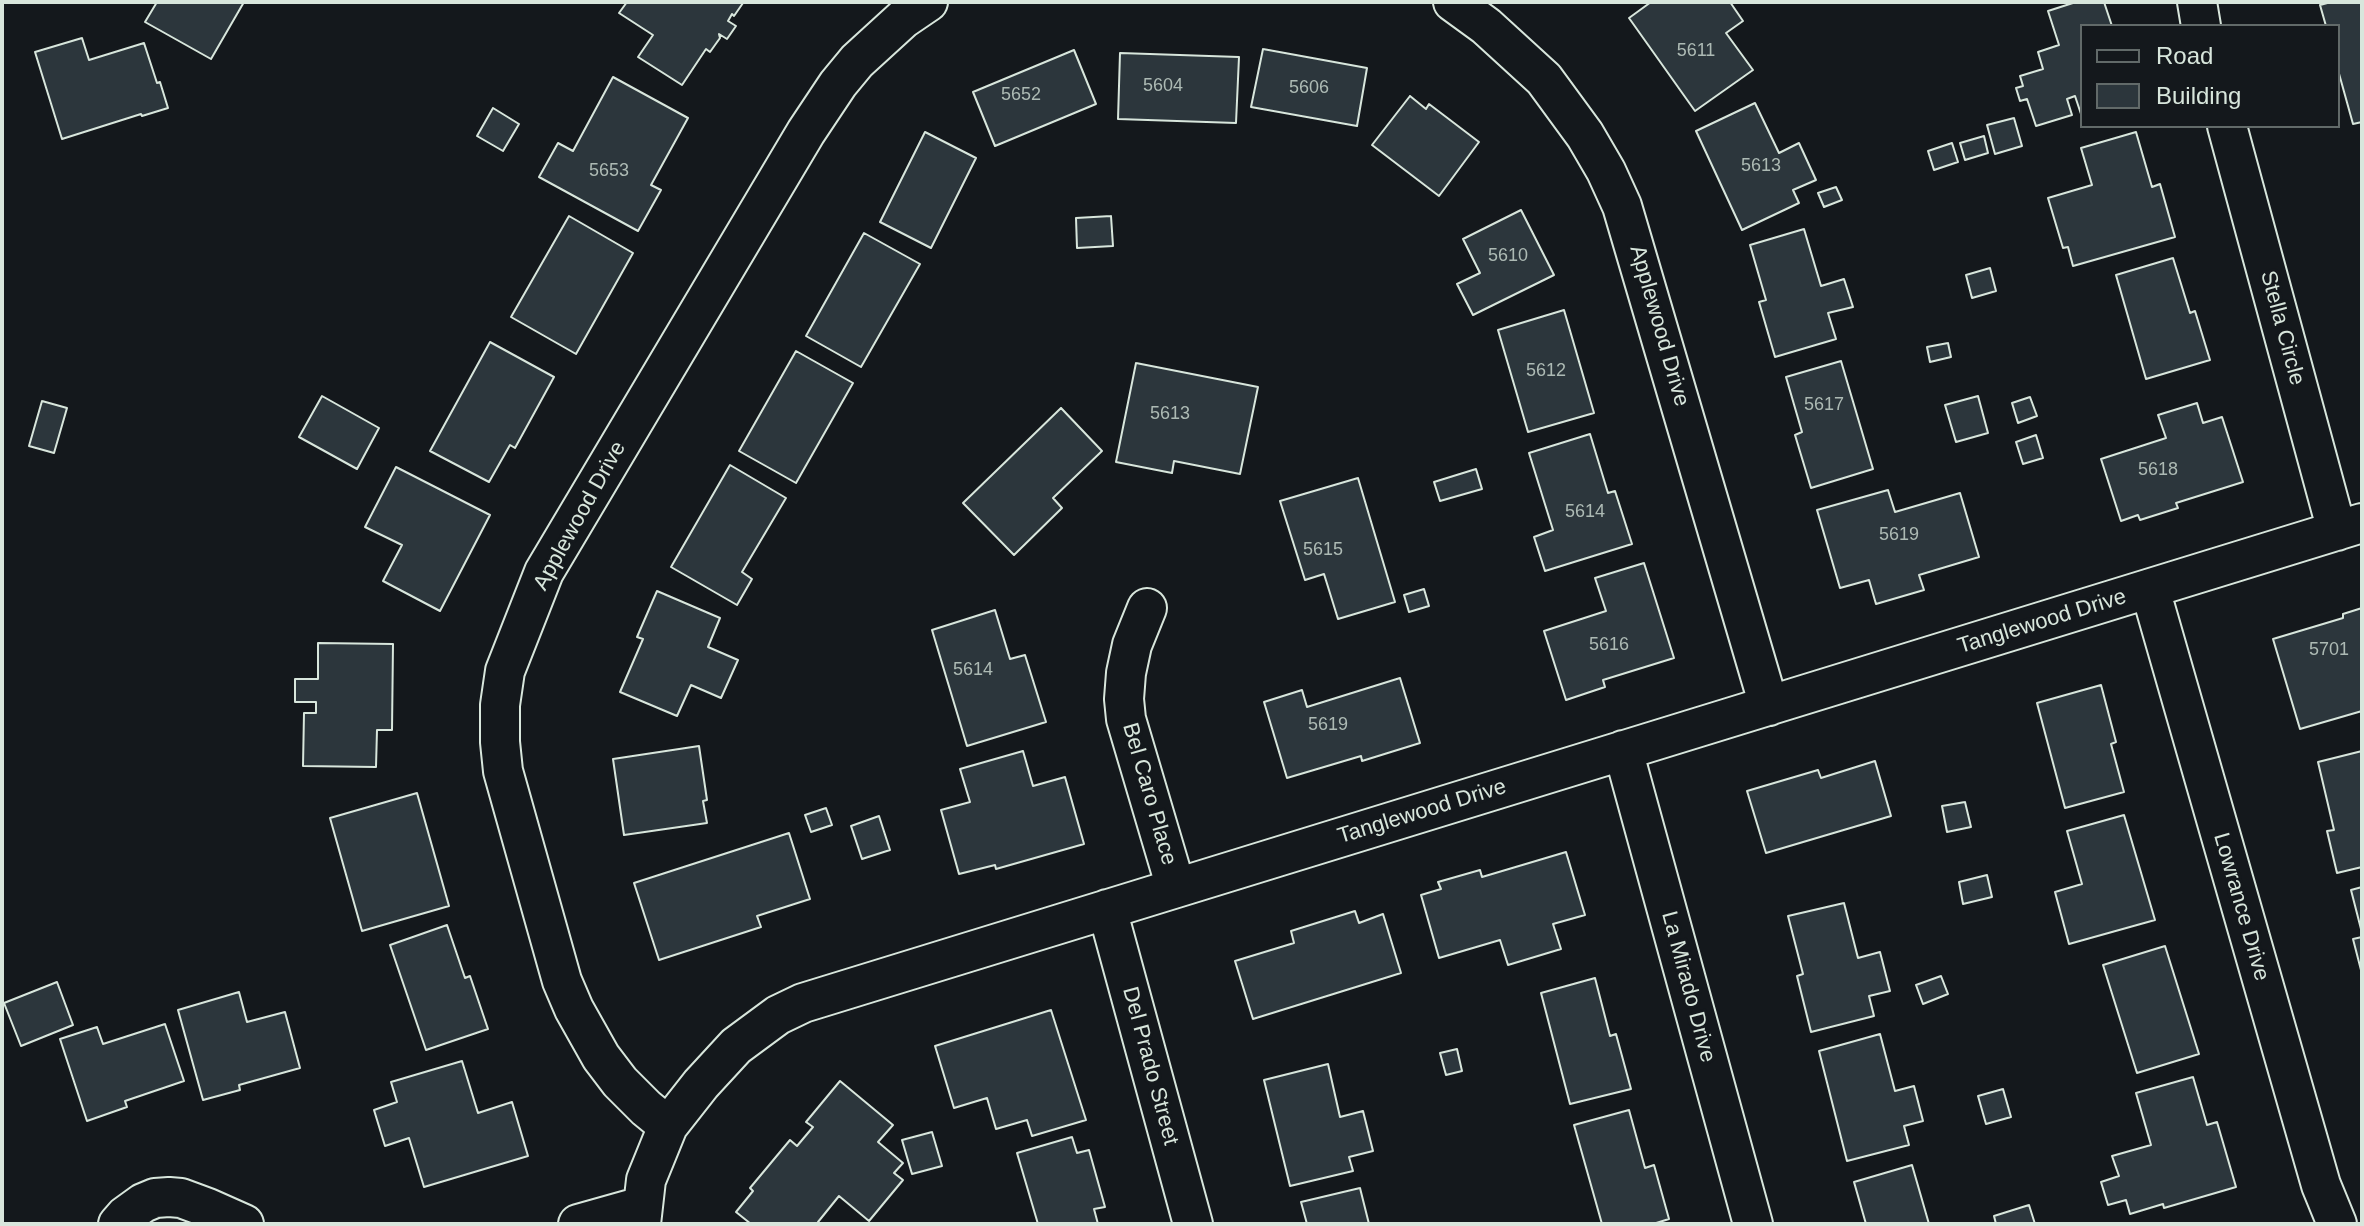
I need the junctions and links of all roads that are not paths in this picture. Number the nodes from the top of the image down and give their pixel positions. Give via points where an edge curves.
1 (928, 2) edge
2 (1453, 2) edge
3 (2197, 2) edge
4 (2201, 24) edge
5 (2228, 128) edge
6 (2350, 527) edge
7 (2150, 589) junction
8 (1147, 608) dead end
9 (1769, 706) junction
10 (1623, 750) junction
11 (1176, 888) junction
12 (1107, 909) junction
13 (668, 1126) junction
14 (641, 1215) edge
15 (118, 1224) edge
16 (244, 1224) edge
17 (578, 1224) edge
18 (1193, 1224) edge
19 (1753, 1224) edge
20 (2337, 1224) edge

1 - 13 street, Applewood Drive via 857,61 806,132 544,572 505,671 500,705 503,771 562,981 601,1057
2 - 9 street, Applewood Drive via 1544,79 1585,135 1622,206
3 - 4 street
5 - 6 street, Stella Circle
6 - 7 street, Tanglewood Drive
7 - 9 street, Tanglewood Drive
7 - 20 street, Lowrance Drive via 2321,1185
8 - 11 street, Bel Caro Place via 1126,673 1126,719
9 - 10 street, Tanglewood Drive
10 - 11 street, Tanglewood Drive
10 - 19 street, La Mirado Drive
11 - 12 street, Tanglewood Drive
12 - 13 street, Tanglewood Drive via 778,1015 736,1046
12 - 18 street, Del Prado Street
13 - 14 street, Tanglewood Drive via 646,1180
14 - 17 street, Tanglewood Drive
15 - 16 street via 143,1203 169,1197

